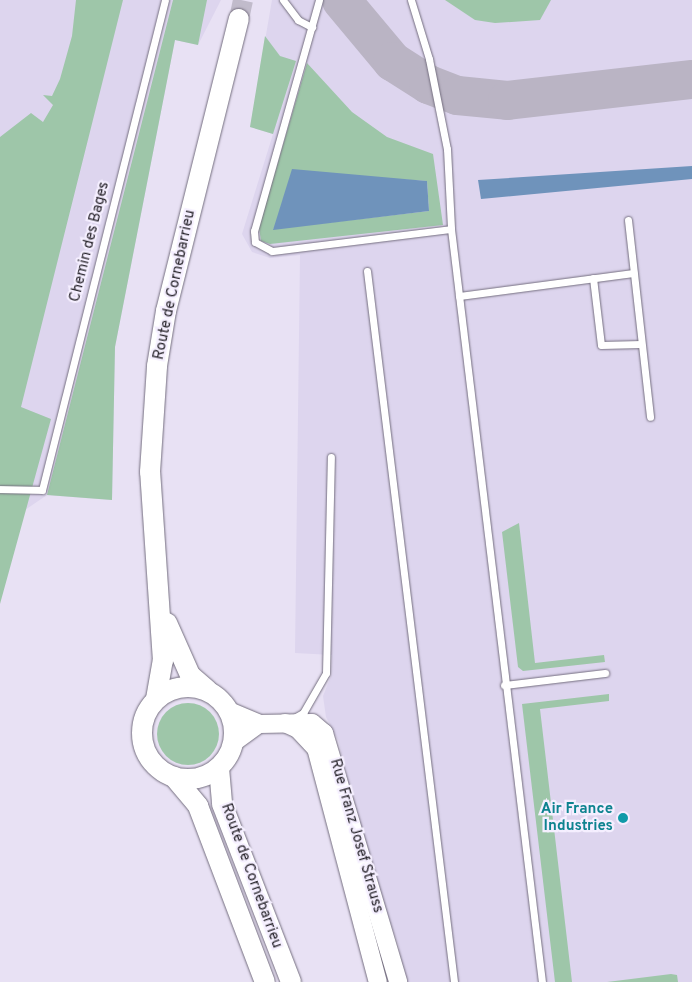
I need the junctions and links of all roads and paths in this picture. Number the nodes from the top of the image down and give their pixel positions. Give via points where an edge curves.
1 (165, 0) edge
2 (283, 0) edge
3 (319, 0) edge
4 (411, 0) edge
5 (239, 19) tunnel mouth
6 (312, 27) junction
7 (628, 220) dead end
8 (451, 229) junction
9 (367, 271) dead end
10 (633, 273) junction
11 (592, 278) junction
12 (459, 296) junction
13 (641, 344) junction
14 (650, 417) dead end
15 (331, 457) dead end
16 (0, 489) edge
17 (156, 587) junction
18 (604, 673) dead end
19 (504, 685) junction
20 (207, 690) junction
21 (156, 699) junction
22 (229, 711) junction
23 (285, 723) junction
24 (259, 724) junction
25 (234, 742) junction
26 (219, 768) junction
27 (174, 777) junction
28 (265, 982) edge
29 (291, 982) edge
30 (378, 982) edge
31 (398, 982) edge
32 (454, 982) edge
33 (542, 982) edge

1 - 16 lane, Chemin des Bages via 42,490
2 - 6 lane via 298,20
3 - 6 lane
4 - 8 lane via 440,103
5 - 17 main road, Route de Cornebarrieu via 166,311 157,366 150,472
6 - 8 lane via 254,230 255,242 272,251
7 - 10 lane
8 - 12 lane
9 - 32 lane via 447,949
10 - 11 lane
10 - 13 lane
11 - 12 lane
11 - 13 lane via 602,345
12 - 19 lane
13 - 14 lane
15 - 23 lane via 326,673 303,713
17 - 20 main road, Route de Cornebarrieu via 179,657 190,676
17 - 21 main road, Route de Cornebarrieu via 163,661
18 - 19 lane
19 - 33 lane
20 - 21 main road via 180,687
20 - 22 main road
21 - 27 main road via 147,712 143,743 154,764
22 - 24 street, Rue Franz Josef Strauss
22 - 25 main road
23 - 24 street, Rue Franz Josef Strauss
23 - 30 street, Rue Franz Josef Strauss via 298,729 316,748
23 - 31 street, Rue Franz Josef Strauss via 312,723 331,747
24 - 25 street
25 - 26 main road
26 - 27 main road via 198,779
26 - 29 main road, Route de Cornebarrieu via 222,804
27 - 28 main road, Route de Cornebarrieu via 198,806

